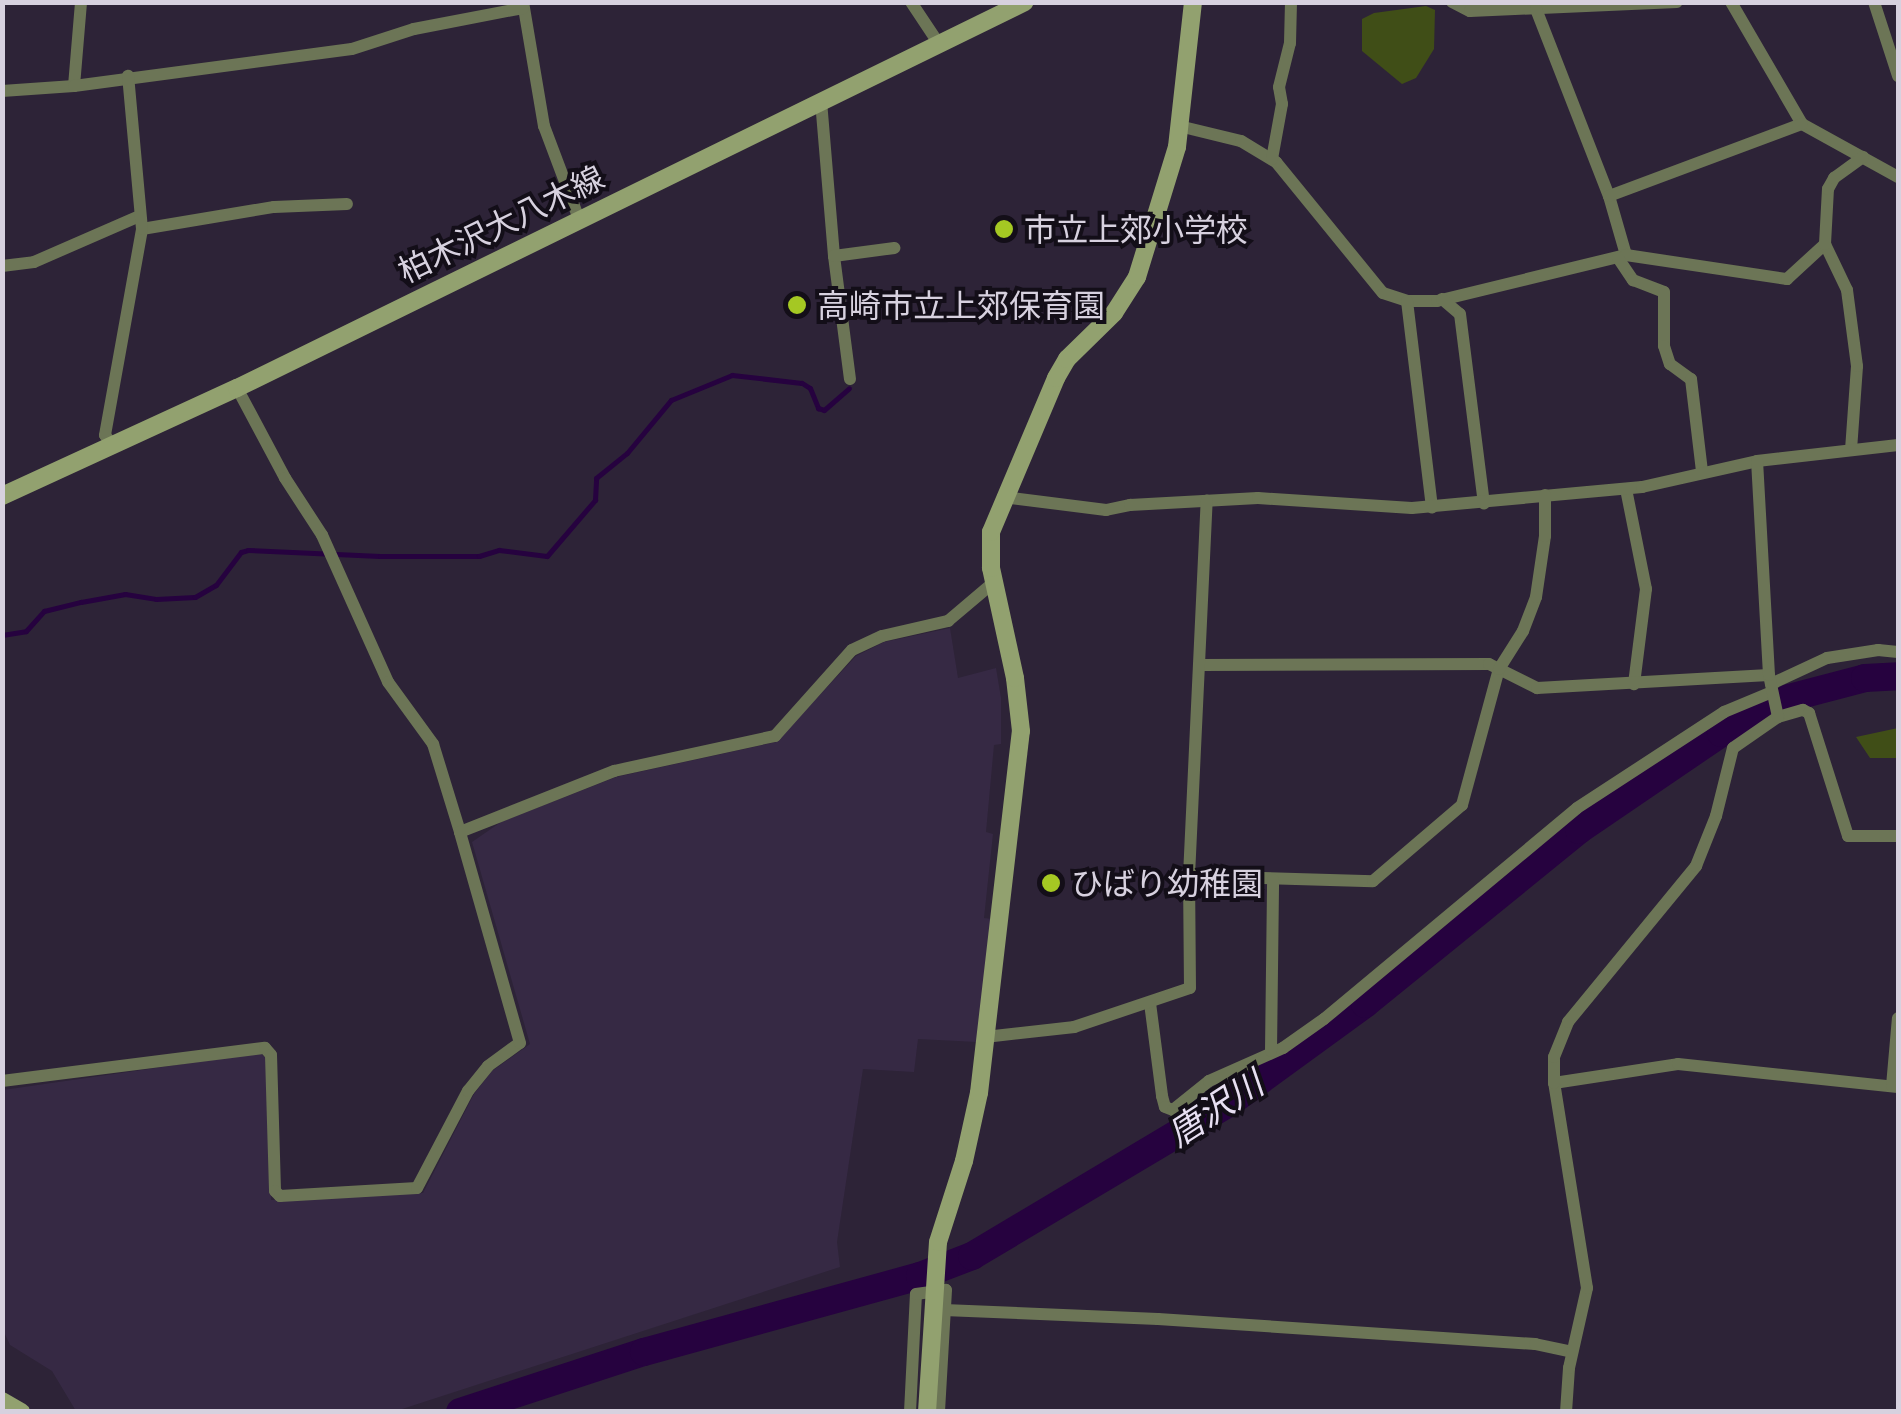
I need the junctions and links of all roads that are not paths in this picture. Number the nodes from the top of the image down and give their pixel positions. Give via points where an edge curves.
1 (81, 2) edge
2 (911, 2) edge
3 (1025, 2) edge
4 (1193, 2) edge
5 (1292, 2) edge
6 (1452, 2) edge
7 (1677, 2) edge
8 (1731, 2) edge
9 (1874, 2) edge
10 (523, 5) edge
11 (1536, 8) junction
12 (939, 44) junction
13 (128, 76) junction
14 (1898, 76) edge
15 (74, 86) junction
16 (2, 91) edge
17 (822, 101) junction
18 (1802, 124) junction
19 (1179, 126) junction
20 (1863, 157) junction
21 (1272, 159) junction
22 (1898, 177) edge
23 (1609, 196) junction
24 (347, 204) dead end
25 (579, 219) junction
26 (140, 223) junction
27 (1825, 244) junction
28 (894, 248) dead end
29 (834, 256) junction
30 (1622, 256) junction
31 (2, 266) edge
32 (1442, 299) junction
33 (1407, 301) junction
34 (850, 379) dead end
35 (238, 388) junction
36 (112, 445) junction
37 (1898, 445) edge
38 (1851, 450) junction
39 (1757, 462) junction
40 (1702, 471) junction
41 (1626, 489) junction
42 (1544, 495) junction
43 (2, 496) edge
44 (1003, 497) junction
45 (1207, 500) junction
46 (1484, 503) junction
47 (1432, 507) junction
48 (993, 583) junction
49 (1898, 652) edge
50 (1201, 665) junction
51 (1499, 669) junction
52 (1634, 684) junction
53 (1771, 686) junction
54 (1778, 716) junction
55 (460, 832) junction
56 (1898, 836) edge
57 (1190, 876) junction
58 (1273, 880) junction
59 (1150, 1003) junction
60 (1898, 1018) edge
61 (985, 1038) junction
62 (1271, 1051) junction
63 (2, 1080) edge
64 (1554, 1083) junction
65 (1895, 1086) edge
66 (934, 1287) junction
67 (944, 1310) junction
68 (1572, 1352) junction
69 (2, 1401) edge
70 (22, 1412) edge
71 (910, 1412) edge
72 (927, 1412) edge
73 (940, 1412) edge
74 (1566, 1412) edge

1 - 15 street
2 - 12 street
3 - 12 street, 柏木沢大八木線
4 - 19 street
5 - 21 street
6 - 11 street via 1470,11
7 - 11 street
8 - 18 street
9 - 14 street
10 - 13 street via 352,49
10 - 25 street via 544,126
11 - 23 street
12 - 17 street, 柏木沢大八木線
13 - 15 street
13 - 26 street
15 - 16 street
17 - 25 street, 柏木沢大八木線
17 - 29 street
18 - 20 street
18 - 23 street
19 - 21 street via 1241,141
19 - 44 street via 1172,171 1137,277 1056,378
20 - 22 street
20 - 27 street via 1828,188
21 - 33 street via 1382,293
23 - 30 street
24 - 26 street
25 - 35 street, 柏木沢大八木線
26 - 31 street via 34,262
26 - 36 street via 105,435
27 - 30 street via 1787,279
27 - 38 street via 1847,290 1852,328 1858,402
28 - 29 street
29 - 34 street
30 - 32 street
30 - 40 street via 1633,280 1664,292 1664,346 1670,364 1691,379
32 - 33 street
32 - 46 street via 1460,314
33 - 47 street
35 - 36 street, 柏木沢大八木線
35 - 55 street via 322,535 388,682 433,744
36 - 43 street, 柏木沢大八木線
37 - 38 street
38 - 39 street
39 - 40 street
39 - 53 street
40 - 41 street
41 - 42 street
41 - 52 street via 1646,589
42 - 46 street
42 - 51 street via 1536,597
44 - 45 street via 1106,510
44 - 48 street via 990,532
45 - 47 street
45 - 50 street
46 - 47 street
48 - 55 street via 948,621 852,650 774,736 614,771
48 - 61 street via 1016,678 1020,730
49 - 53 street via 1827,658
50 - 51 street
50 - 57 street
51 - 52 street via 1537,688
51 - 58 street via 1471,786 1450,818 1373,882
52 - 53 street
53 - 54 street
53 - 62 street via 1576,808 1324,1019
54 - 56 street via 1809,713 1848,836
54 - 64 street via 1734,748 1696,866 1568,1022 1554,1058
55 - 63 street via 520,1042 468,1091 417,1188 280,1196 271,1056 265,1048
57 - 58 street
57 - 59 street via 1190,988
58 - 62 street
59 - 61 street via 1074,1026
59 - 62 street via 1169,1110
60 - 65 street
61 - 66 street
64 - 65 street via 1678,1064
64 - 68 street via 1587,1288
66 - 67 street via 946,1290
66 - 71 street via 916,1294
66 - 72 street
67 - 68 street via 1535,1344
67 - 73 street
68 - 74 street
69 - 70 street

